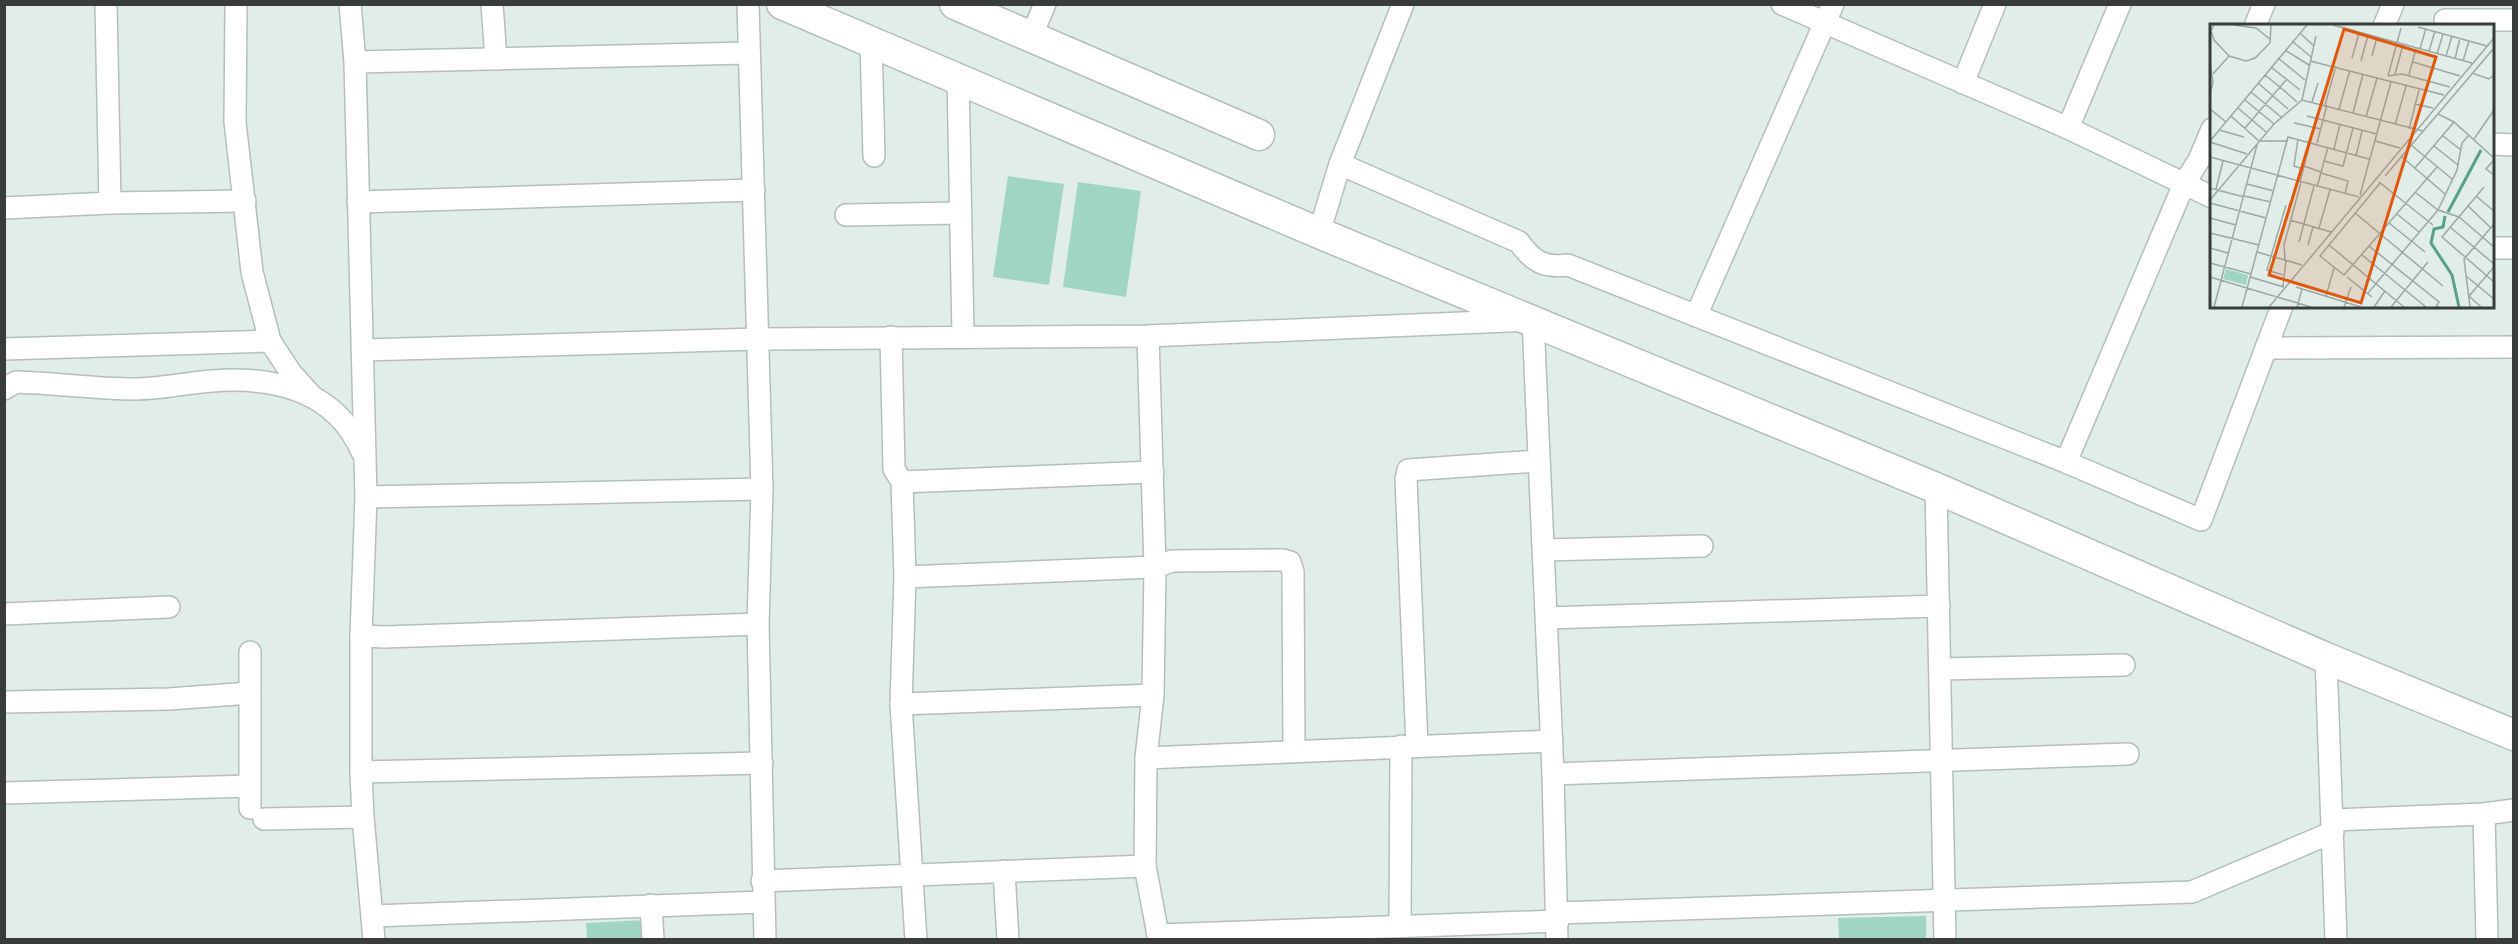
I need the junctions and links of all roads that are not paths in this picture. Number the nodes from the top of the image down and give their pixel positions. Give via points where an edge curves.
1 (106, 4) edge
2 (236, 4) edge
3 (350, 4) edge
4 (492, 4) edge
5 (748, 4) edge
6 (782, 4) edge
7 (955, 4) edge
8 (1045, 4) edge
9 (1403, 4) edge
10 (1782, 4) edge
11 (1995, 4) edge
12 (2120, 4) edge
13 (2264, 4) edge
14 (2393, 4) edge
15 (1830, 13) edge
16 (2445, 20) dead end
17 (2514, 20) edge
18 (2256, 24) edge
19 (2385, 24) edge
20 (1031, 37) junction
21 (871, 42) junction
22 (748, 53) junction
23 (496, 59) junction
24 (355, 62) junction
25 (958, 77) junction
26 (1964, 83) junction
27 (2068, 128) junction
28 (2210, 134) edge
29 (1259, 135) dead end
30 (2494, 144) edge
31 (2514, 145) edge
32 (874, 156) dead end
33 (1340, 164) junction
34 (2184, 184) junction
35 (754, 190) junction
36 (2210, 196) edge
37 (245, 201) junction
38 (358, 202) junction
39 (110, 203) junction
40 (4, 208) edge
41 (960, 213) junction
42 (846, 215) dead end
43 (1319, 233) junction
44 (2494, 248) edge
45 (2514, 248) edge
46 (2281, 308) edge
47 (1696, 316) junction
48 (1533, 320) junction
49 (963, 336) junction
50 (1148, 336) junction
51 (891, 337) junction
52 (758, 339) junction
53 (270, 341) junction
54 (2514, 347) edge
55 (4, 348) edge
56 (2266, 348) junction
57 (362, 350) junction
58 (4, 389) edge
59 (311, 395) junction
60 (365, 458) junction
61 (1538, 461) junction
62 (2066, 462) junction
63 (1153, 472) junction
64 (902, 482) junction
65 (1936, 488) junction
66 (762, 489) junction
67 (366, 497) junction
68 (1702, 546) dead end
69 (1544, 550) junction
70 (1155, 567) junction
71 (905, 577) junction
72 (1939, 606) junction
73 (169, 607) dead end
74 (4, 614) edge
75 (1547, 618) junction
76 (758, 624) junction
77 (361, 636) junction
78 (250, 652) dead end
79 (2326, 658) junction
80 (2124, 665) dead end
81 (1940, 669) junction
82 (250, 693) junction
83 (1154, 695) junction
84 (4, 702) edge
85 (902, 704) junction
86 (2514, 735) edge
87 (1552, 741) junction
88 (1409, 746) junction
89 (1294, 751) junction
90 (2128, 754) dead end
91 (1146, 758) junction
92 (1943, 762) junction
93 (762, 763) junction
94 (361, 772) junction
95 (1553, 774) junction
96 (250, 786) junction
97 (4, 793) edge
98 (2514, 810) edge
99 (2484, 814) junction
100 (363, 816) junction
101 (2333, 826) junction
102 (1145, 866) junction
103 (1004, 871) junction
104 (913, 876) junction
105 (762, 880) junction
106 (1945, 901) junction
107 (762, 902) junction
108 (651, 906) junction
109 (373, 916) junction
110 (1558, 924) edge
111 (1400, 926) junction
112 (1428, 933) edge
113 (1158, 937) edge
114 (375, 939) edge
115 (653, 939) edge
116 (765, 939) edge
117 (916, 939) edge
118 (1008, 939) edge
119 (1946, 939) edge
120 (2336, 939) edge
121 (2487, 939) edge

1 - 39 street
2 - 37 street via 235,122
3 - 24 street
4 - 23 street
5 - 22 street
6 - 21 street
7 - 20 street
8 - 20 street
9 - 33 street
10 - 15 street
11 - 26 street
12 - 27 street
13 - 18 street
14 - 19 street
15 - 26 street
15 - 47 street
16 - 17 street
20 - 29 street
21 - 25 street
21 - 32 street
22 - 23 street
22 - 35 street
23 - 24 street
24 - 38 street
25 - 41 street
25 - 43 street
26 - 27 street
27 - 34 street
28 - 34 street
30 - 31 street
33 - 43 street
33 - 47 street via 1519,242 1540,264 1568,265
34 - 36 street
34 - 62 street
35 - 38 street
35 - 52 street
37 - 39 street
37 - 53 street via 252,272
38 - 57 street
39 - 40 street
41 - 42 street
41 - 49 street
43 - 48 street
44 - 45 street
46 - 56 street
47 - 62 street
48 - 50 street
48 - 61 street
48 - 65 street
49 - 50 street
49 - 51 street
50 - 63 street
51 - 52 street
51 - 64 street via 894,469
52 - 57 street
52 - 66 street
53 - 55 street
53 - 59 street
54 - 56 street
56 - 62 street via 2201,520
57 - 60 street
58 - 59 street via 16,382 133,389 237,380 282,386
59 - 60 street via 355,435
60 - 67 street
61 - 69 street
61 - 88 street via 1408,470
63 - 64 street
63 - 70 street
64 - 71 street
65 - 72 street
65 - 79 street
66 - 67 street
66 - 76 street
67 - 77 street
68 - 69 street
69 - 75 street
70 - 71 street
70 - 83 street
70 - 89 street via 1172,561 1290,562
71 - 85 street
72 - 75 street
72 - 81 street
73 - 74 street
75 - 87 street
76 - 77 street
76 - 93 street
77 - 94 street
78 - 82 street
79 - 86 street
79 - 101 street
80 - 81 street
81 - 92 street
82 - 84 street via 169,699
82 - 96 street
83 - 85 street
83 - 91 street
85 - 104 street
87 - 88 street
87 - 95 street
88 - 89 street
88 - 111 street
89 - 91 street
90 - 92 street
91 - 102 street
92 - 95 street
92 - 106 street
93 - 94 street
93 - 105 street
94 - 100 street
95 - 110 street
96 - 97 street
96 - 100 street via 257,814
98 - 99 street
99 - 101 street
99 - 121 street
100 - 109 street
101 - 106 street via 2192,892
101 - 120 street
102 - 103 street
102 - 113 street
103 - 104 street
103 - 118 street
104 - 105 street
104 - 117 street
105 - 107 street
106 - 110 street
106 - 119 street
107 - 108 street
107 - 116 street
108 - 109 street
108 - 115 street
109 - 114 street
110 - 112 street
111 - 112 street
111 - 113 street

